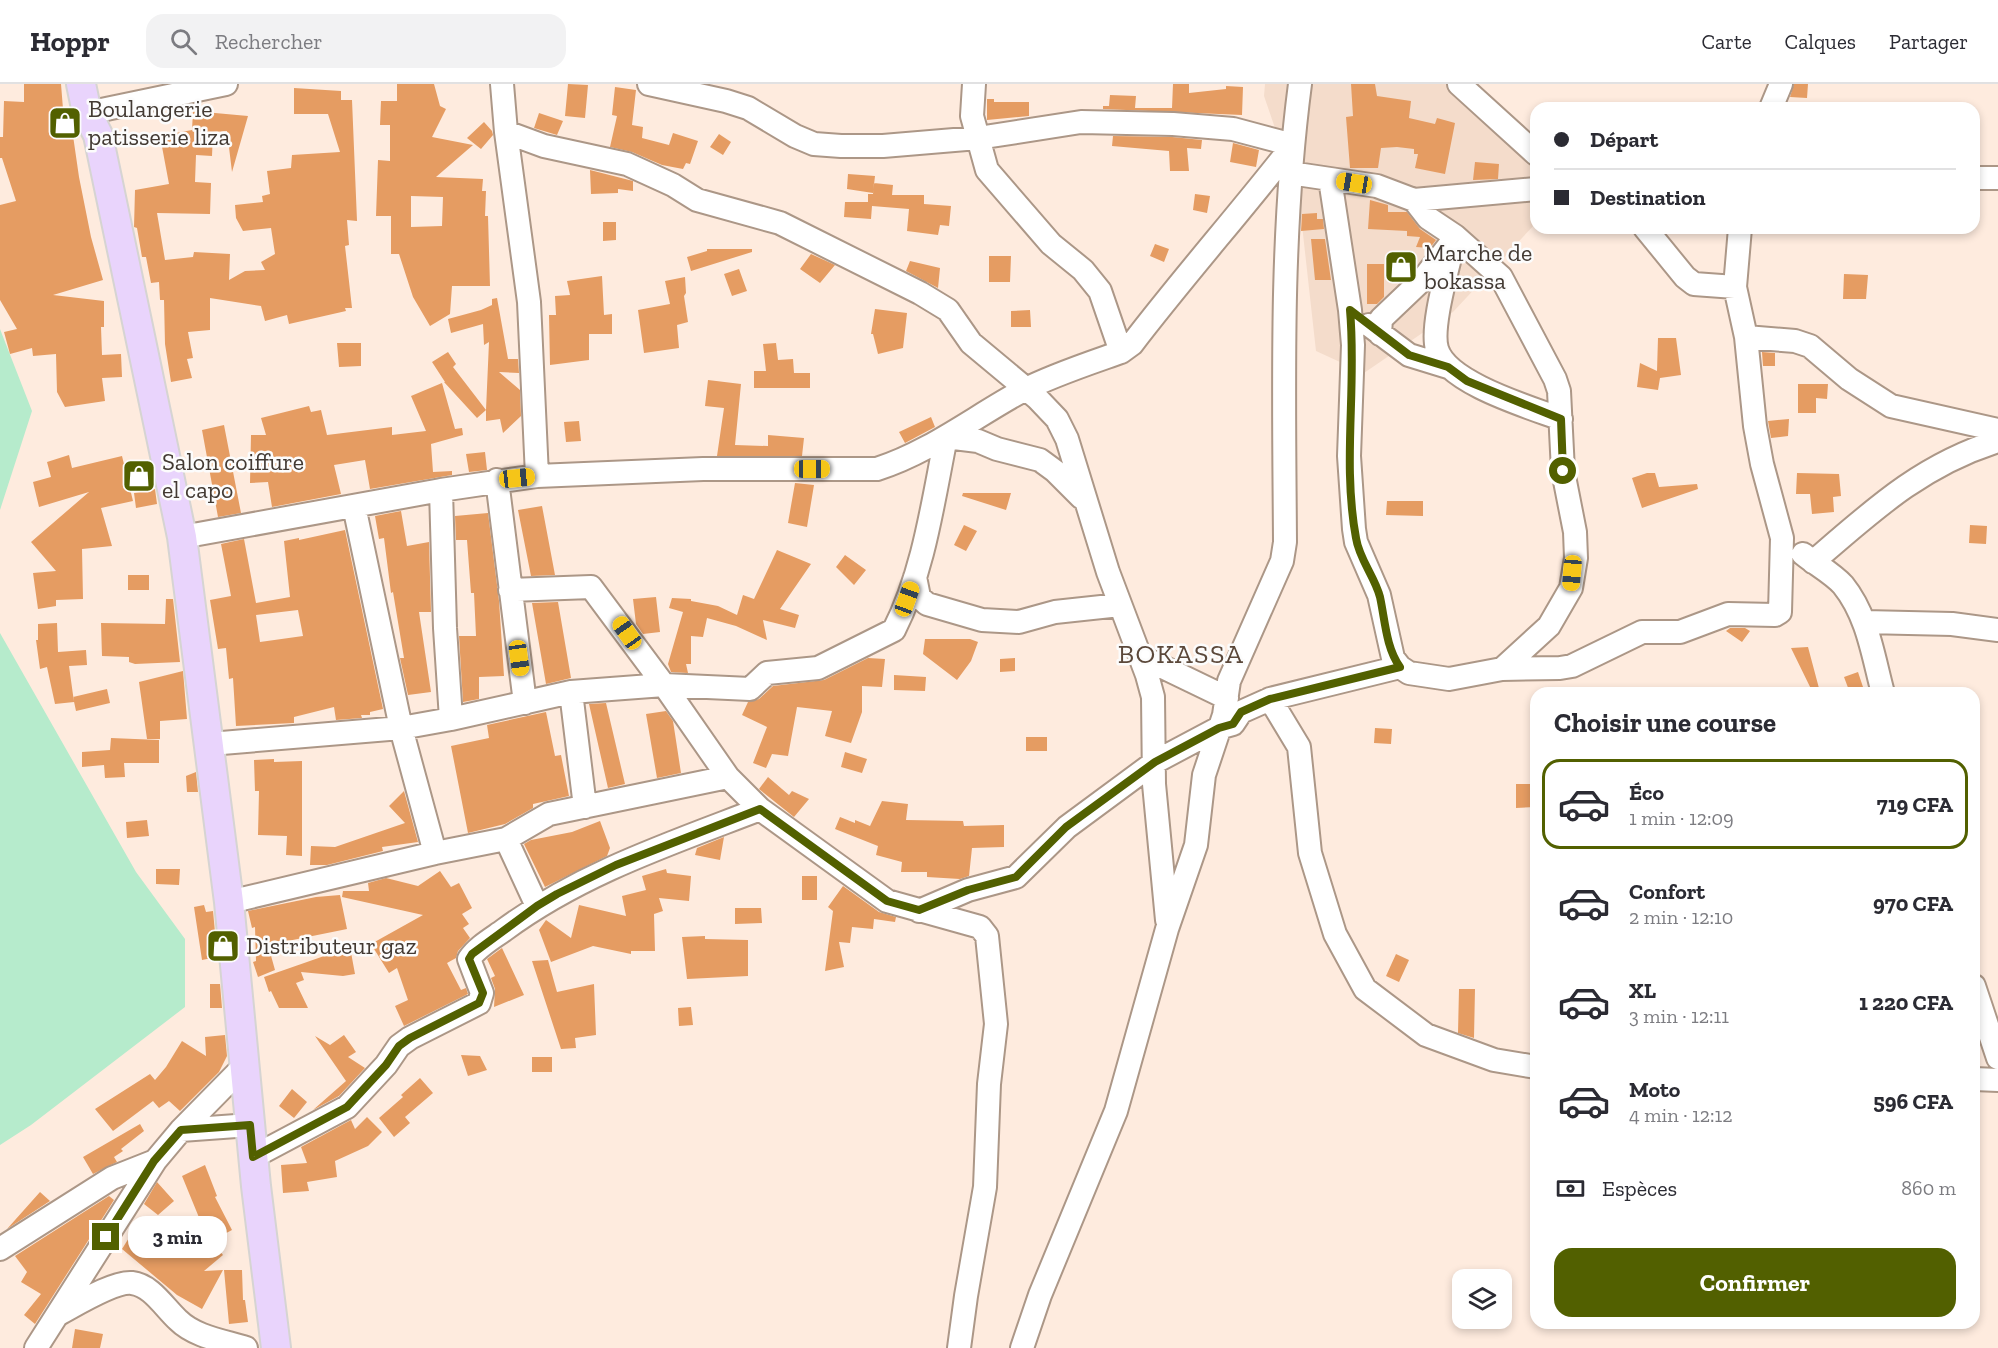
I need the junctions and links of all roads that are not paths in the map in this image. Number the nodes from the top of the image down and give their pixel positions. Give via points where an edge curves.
1 (81, 84) edge
2 (226, 84) edge
3 (502, 84) edge
4 (649, 84) edge
5 (974, 84) edge
6 (1300, 84) edge
7 (1459, 84) edge
8 (1781, 84) edge
9 (1774, 102) edge
10 (87, 113) junction
11 (506, 132) junction
12 (978, 138) junction
13 (1293, 146) junction
14 (1530, 149) edge
15 (1290, 173) junction
16 (1980, 178) edge
17 (1998, 178) edge
18 (1330, 179) junction
19 (1530, 190) edge
20 (1414, 200) junction
21 (1650, 234) edge
22 (1739, 234) edge
23 (1455, 236) junction
24 (1735, 287) junction
25 (1350, 310) junction
26 (1380, 334) junction
27 (1746, 337) junction
28 (1121, 352) junction
29 (1448, 367) junction
30 (1024, 390) junction
31 (1561, 419) junction
32 (1998, 430) edge
33 (946, 437) junction
34 (1998, 441) edge
35 (537, 476) junction
36 (497, 480) junction
37 (441, 490) junction
38 (1084, 500) junction
39 (354, 506) junction
40 (182, 537) junction
41 (1782, 538) junction
42 (1813, 562) junction
43 (915, 578) junction
44 (510, 591) junction
45 (1120, 605) junction
46 (937, 609) junction
47 (900, 620) junction
48 (1865, 622) junction
49 (1998, 630) edge
50 (1140, 656) junction
51 (1400, 667) junction
52 (1502, 669) junction
53 (664, 685) junction
54 (1881, 687) edge
55 (571, 692) junction
56 (1227, 698) junction
57 (1270, 699) junction
58 (525, 703) junction
59 (452, 719) junction
60 (401, 728) junction
61 (1219, 728) junction
62 (210, 744) junction
63 (1155, 762) junction
64 (728, 777) junction
65 (585, 807) junction
66 (760, 809) junction
67 (506, 838) junction
68 (435, 853) junction
69 (229, 902) junction
70 (537, 906) junction
71 (919, 910) junction
72 (1167, 928) junction
73 (1980, 1004) edge
74 (1998, 1058) edge
75 (245, 1065) junction
76 (1530, 1067) edge
77 (1980, 1079) edge
78 (1998, 1080) edge
79 (250, 1125) junction
80 (181, 1130) junction
81 (253, 1157) junction
82 (154, 1161) junction
83 (0, 1250) edge
84 (59, 1314) junction
85 (36, 1348) edge
86 (246, 1348) edge
87 (276, 1348) edge
88 (959, 1348) edge
89 (1022, 1348) edge

1 - 10 main road
2 - 10 street
3 - 11 street
4 - 12 street via 748,108 814,144 883,146
5 - 12 street via 972,116
6 - 13 street
7 - 14 street
8 - 9 street
10 - 40 main road via 98,135
11 - 30 street via 544,146 627,164 697,200 780,223 948,310 971,343
11 - 35 street via 530,302
12 - 13 street via 1105,122 1233,129
12 - 28 street via 987,170 1051,244 1083,270 1100,291
13 - 15 street
13 - 28 street via 1132,344
15 - 18 street
15 - 56 street via 1284,303 1285,543 1282,561 1229,681
16 - 17 street
18 - 20 street via 1377,186
18 - 25 street
19 - 20 street
20 - 23 street via 1428,218
21 - 24 street via 1694,284
22 - 24 street
23 - 26 street via 1424,279 1381,319
23 - 29 street via 1436,326 1437,349
23 - 31 street via 1501,276 1556,379
24 - 27 street
25 - 26 street
25 - 51 street via 1353,345 1349,456 1354,529 1379,595 1393,658
26 - 29 street via 1409,355
27 - 32 street via 1810,346 1891,406
27 - 41 street via 1755,426
28 - 30 street
29 - 31 street via 1467,381
30 - 33 street
30 - 38 street via 1062,428
31 - 52 street via 1563,471 1575,531 1571,588 1542,634
33 - 35 street via 877,470 703,469
33 - 38 street via 978,441 1040,460
33 - 43 street
34 - 42 street via 1956,456 1917,477
35 - 36 street
36 - 37 street
36 - 44 street
37 - 39 street
37 - 59 street
38 - 45 street
39 - 40 street
39 - 60 street
40 - 62 main road
41 - 42 street
41 - 52 street via 1782,603 1776,615 1728,614 1680,632 1642,632 1572,666
42 - 48 street via 1841,584
43 - 46 street via 919,597
43 - 47 street
44 - 53 street via 591,587
44 - 58 street
45 - 46 street via 1055,612 1019,622 982,620
45 - 50 street
46 - 47 street
47 - 53 street via 894,630 819,668 767,673 750,689
48 - 49 street via 1952,624
48 - 54 street
50 - 56 street
50 - 63 street via 1153,697
51 - 52 street via 1409,673 1449,679
51 - 57 street
53 - 55 street
53 - 64 street
55 - 58 street
55 - 65 street
56 - 61 street
57 - 61 street via 1241,712 1233,724
57 - 76 street via 1299,747 1310,854 1335,934 1365,989 1426,1035 1494,1060
58 - 59 street
59 - 60 street
60 - 62 street
60 - 68 street
61 - 63 street
61 - 72 street via 1204,775 1197,845
62 - 69 main road
63 - 71 street via 1066,827 1016,877 968,890
63 - 72 street
64 - 65 street
64 - 66 street
65 - 67 street via 549,814
66 - 70 street via 616,865
66 - 71 street via 887,901
67 - 68 street
67 - 70 street
68 - 69 street
69 - 75 main road
70 - 81 street via 469,959 483,993 479,1003 399,1046 347,1107
71 - 88 street via 980,927 990,951 996,1024 985,1187
72 - 89 street via 1116,1111
73 - 74 street
75 - 79 main road
75 - 80 street
77 - 78 street
79 - 80 street
79 - 81 main road
80 - 82 street
81 - 87 main road
82 - 83 street via 112,1178
82 - 84 street
84 - 85 street
84 - 86 street via 129,1282 144,1286 195,1332

